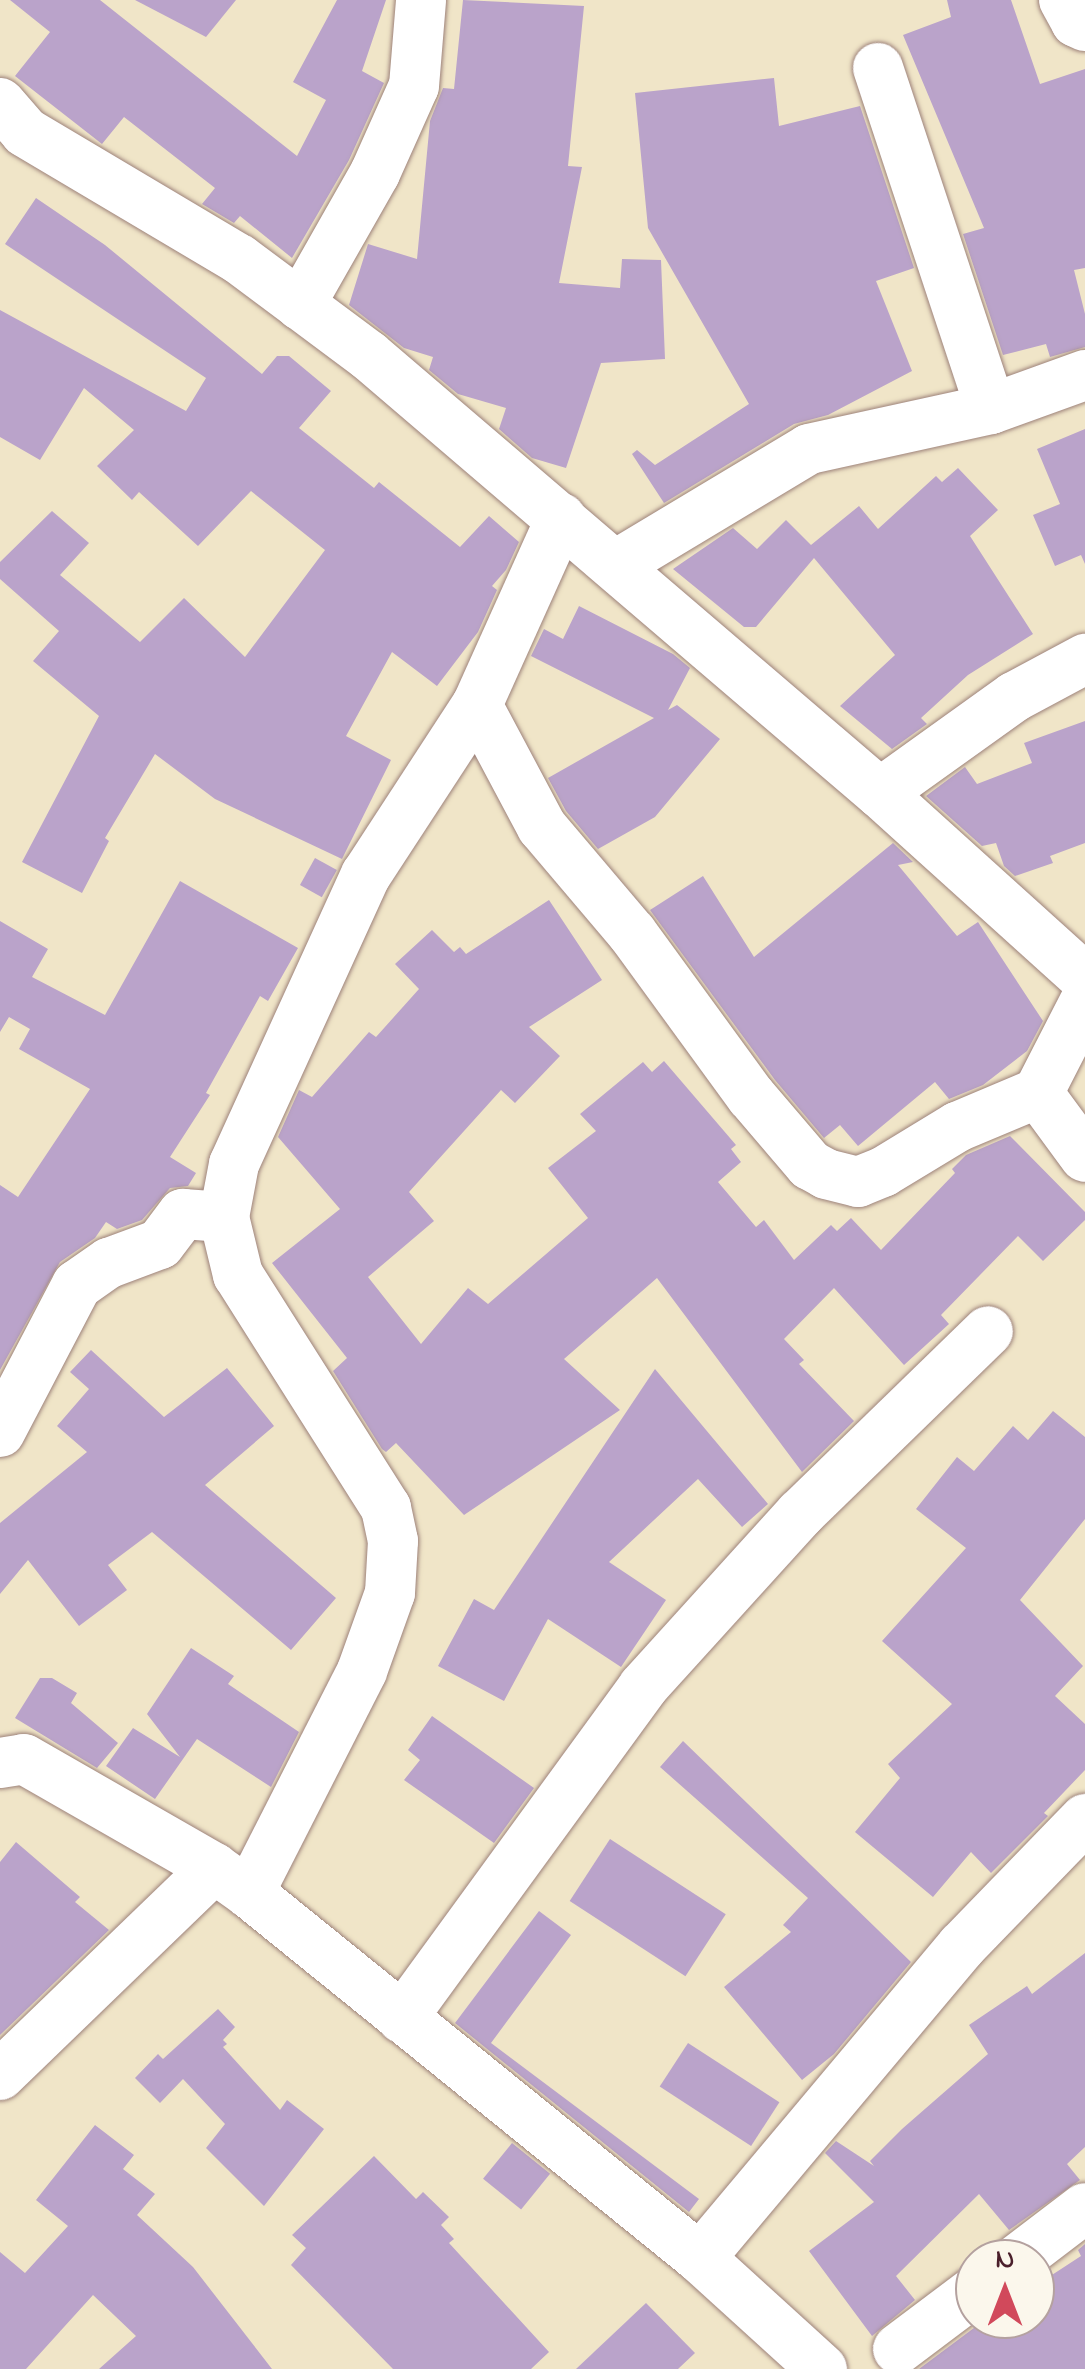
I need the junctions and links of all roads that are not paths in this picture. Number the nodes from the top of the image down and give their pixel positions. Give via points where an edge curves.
1 (421, 0) edge
2 (1064, 0) edge
3 (1085, 26) edge
4 (878, 68) dead end
5 (0, 104) edge
6 (300, 305) junction
7 (1085, 374) edge
8 (991, 409) junction
9 (561, 518) junction
10 (616, 565) junction
11 (1085, 659) edge
12 (476, 705) junction
13 (880, 794) junction
14 (1085, 978) edge
15 (1085, 1001) edge
16 (1038, 1093) junction
17 (1085, 1158) edge
18 (224, 1216) junction
19 (988, 1331) dead end
20 (0, 1432) edge
21 (0, 1762) edge
22 (1085, 1819) edge
23 (232, 1880) junction
24 (402, 2018) junction
25 (0, 2075) edge
26 (1085, 2208) edge
27 (1044, 2239) edge
28 (700, 2258) junction
29 (955, 2306) edge
30 (898, 2349) dead end
31 (822, 2369) edge

1 - 6 street via 414,86 375,173
2 - 3 street
4 - 8 street
5 - 6 street via 25,132 239,259
6 - 9 street
7 - 8 street
8 - 10 street via 808,449
9 - 10 street
9 - 12 street
10 - 13 street
11 - 13 street via 1014,697
12 - 16 street via 542,826 810,1165 858,1182 957,1127
12 - 18 street via 366,875 249,1126
13 - 14 street
15 - 16 street
16 - 17 street
18 - 20 street via 183,1214 160,1244 109,1263 77,1285
18 - 23 street via 238,1274 386,1508 392,1541 390,1594 362,1671
19 - 24 street via 800,1514 643,1687
21 - 23 street via 24,1759
22 - 28 street via 962,1946
23 - 24 street
23 - 25 street
24 - 28 street
26 - 27 street
28 - 31 street
29 - 30 street

